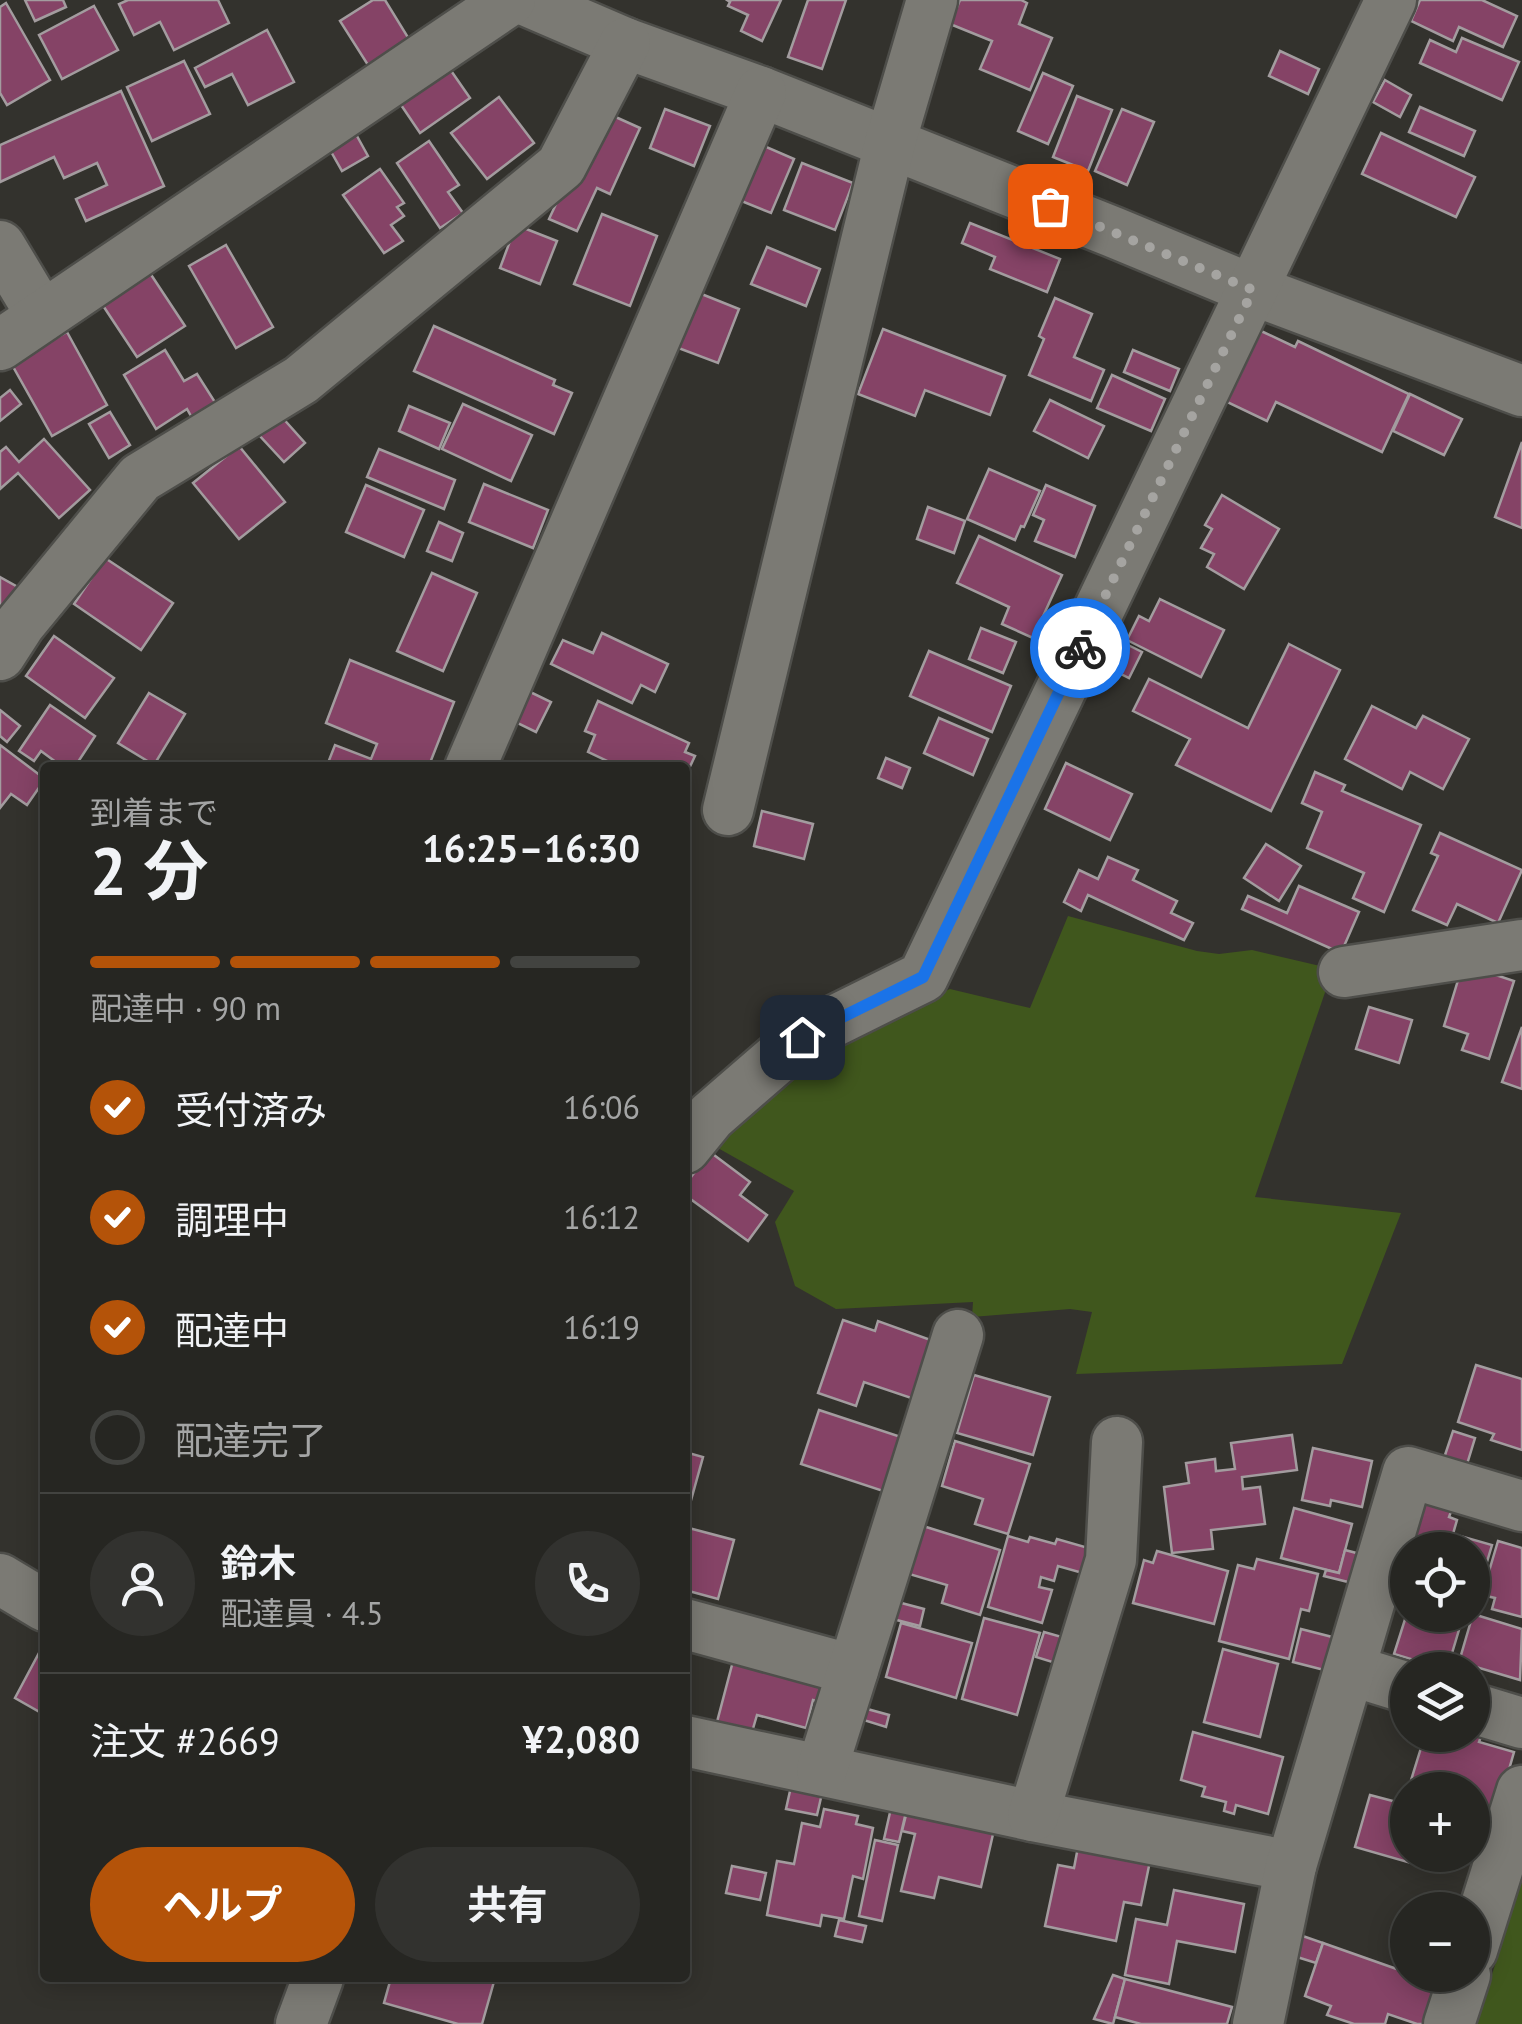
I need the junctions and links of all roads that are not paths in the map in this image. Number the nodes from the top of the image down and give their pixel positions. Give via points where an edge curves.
1 (510, 0) edge
2 (525, 0) edge
3 (932, 0) edge
4 (1391, 0) edge
5 (625, 43) junction
6 (761, 92) junction
7 (890, 143) junction
8 (0, 246) edge
9 (1253, 290) junction
10 (42, 316) junction
11 (0, 345) edge
12 (1522, 391) edge
13 (0, 655) edge
14 (473, 762) edge
15 (728, 810) dead end
16 (1522, 945) edge
17 (1344, 972) dead end
18 (690, 1142) edge
19 (958, 1335) dead end
20 (1117, 1442) dead end
21 (1522, 1506) edge
22 (0, 1579) edge
23 (40, 1602) edge
24 (690, 1625) edge
25 (853, 1670) junction
26 (1350, 1670) junction
27 (1390, 1682) edge
28 (1490, 1713) edge
29 (1522, 1723) edge
30 (690, 1741) edge
31 (822, 1769) junction
32 (1522, 1791) edge
33 (1033, 1816) junction
34 (1292, 1866) junction
35 (1490, 1893) edge
36 (317, 1982) edge
37 (1459, 1992) edge
38 (301, 2024) edge
39 (1258, 2024) edge
40 (1449, 2024) edge

1 - 10 street
2 - 5 street
3 - 7 street
4 - 9 street
5 - 6 street
5 - 13 street via 561,166 300,380 140,478
6 - 7 street
6 - 14 street
7 - 9 street
7 - 15 street
8 - 10 street
9 - 12 street
9 - 18 street via 923,977 802,1037
10 - 11 street
16 - 17 street
19 - 25 street
20 - 33 street via 1111,1560
21 - 26 street via 1408,1472
22 - 23 street
24 - 25 street
25 - 31 street
26 - 27 street
26 - 34 street
28 - 29 street
30 - 31 street
31 - 33 street
32 - 35 street
33 - 34 street
34 - 39 street
36 - 38 street
37 - 40 street

